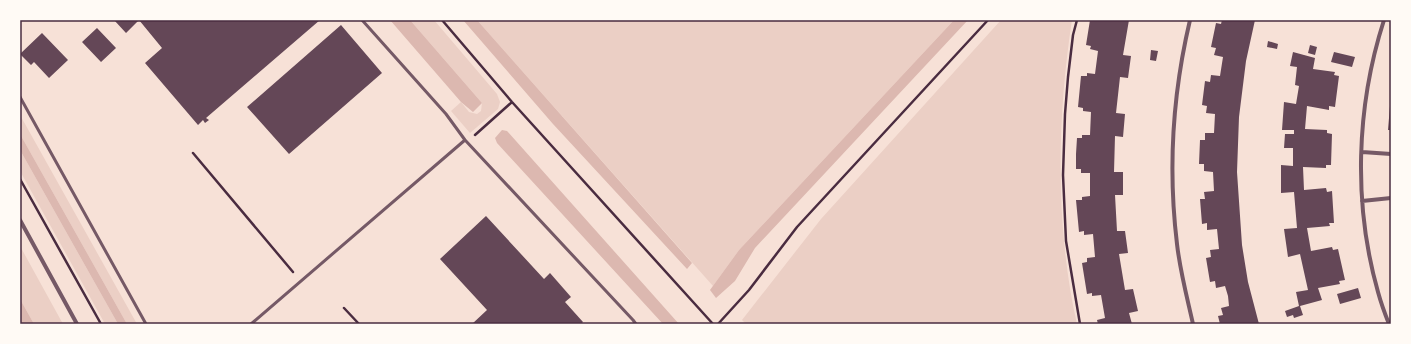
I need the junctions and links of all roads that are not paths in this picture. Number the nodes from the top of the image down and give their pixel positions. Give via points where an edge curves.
1 (362, 20) edge
2 (1190, 20) edge
3 (1384, 20) edge
4 (20, 97) edge
5 (465, 140) junction
6 (1362, 152) junction
7 (1391, 154) edge
8 (1391, 198) edge
9 (1362, 201) junction
10 (20, 220) edge
11 (77, 324) edge
12 (146, 324) edge
13 (251, 324) edge
14 (636, 324) edge
15 (1193, 324) edge
16 (1389, 324) edge

1 - 5 lane via 446,114
2 - 15 street via 1183,49 1176,102 1173,196 1177,244
3 - 6 street via 1370,73 1363,120
4 - 12 lane
5 - 13 lane
5 - 14 lane
6 - 7 street
6 - 9 street
8 - 9 street
9 - 16 street via 1370,259
10 - 11 street

